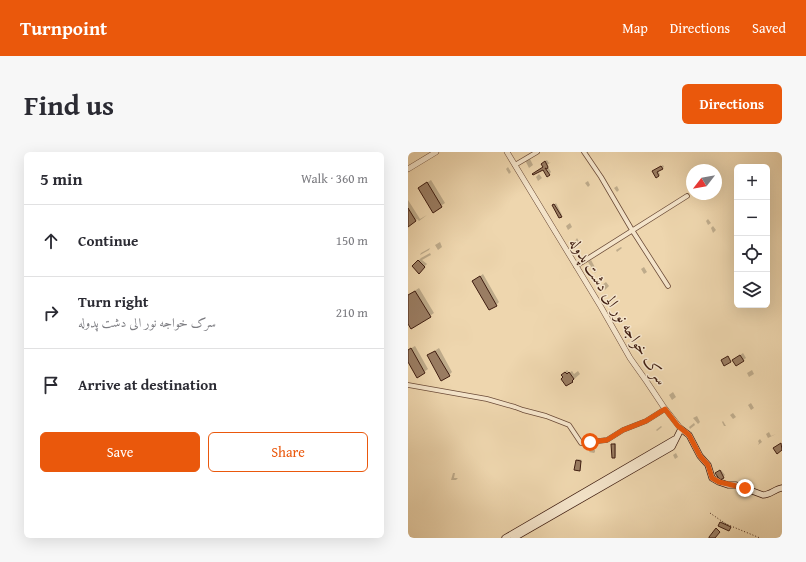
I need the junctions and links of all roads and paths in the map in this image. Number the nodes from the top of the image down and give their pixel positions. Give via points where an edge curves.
1 (436, 152) edge
2 (507, 152) edge
3 (537, 152) edge
4 (584, 152) edge
5 (515, 165) junction
6 (408, 170) edge
7 (686, 197) edge
8 (632, 230) junction
9 (576, 266) junction
10 (668, 286) dead end
11 (408, 385) edge
12 (665, 409) junction
13 (681, 429) junction
14 (676, 439) junction
15 (782, 488) edge
16 (710, 513) dead end
17 (504, 538) edge
18 (514, 538) edge
19 (760, 538) edge

1 - 6 street
2 - 5 street, سرک خواجه نور الی دشت پدوله
3 - 5 street
4 - 8 street
5 - 9 street, سرک خواجه نور الی دشت پدوله
7 - 8 street
8 - 9 street
8 - 10 street
9 - 12 street, سرک خواجه نور الی دشت پدوله via 630,358
11 - 12 street via 487,399 546,416 569,425 581,443 607,440
12 - 13 street, سرک خواجه نور الی دشت پدوله
13 - 14 main road
13 - 15 main road, سرک خواجه نور الی دشت پدوله via 689,435 708,465 712,478 763,495
14 - 17 main road
14 - 18 main road via 672,447
16 - 19 path via 726,524

